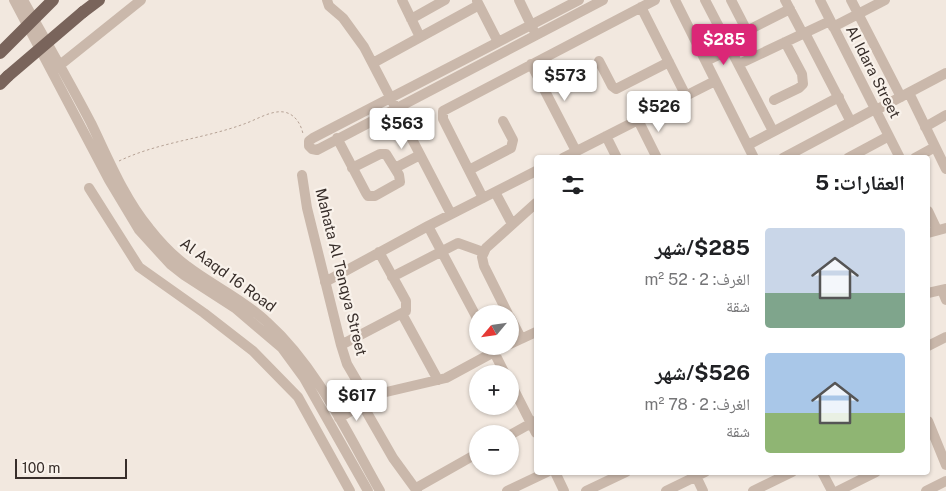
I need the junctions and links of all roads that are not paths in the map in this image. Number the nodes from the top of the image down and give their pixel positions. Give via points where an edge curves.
1 (14, 0) edge
2 (23, 0) edge
3 (53, 0) edge
4 (99, 0) edge
5 (141, 0) edge
6 (402, 0) edge
7 (445, 0) edge
8 (519, 0) edge
9 (579, 0) edge
10 (603, 0) edge
11 (655, 0) edge
12 (675, 0) edge
13 (706, 0) edge
14 (731, 0) edge
15 (820, 0) edge
16 (851, 0) edge
17 (885, 0) edge
18 (478, 2) edge
19 (328, 3) edge
20 (788, 4) edge
21 (640, 7) junction
22 (858, 14) junction
23 (411, 18) junction
24 (832, 24) junction
25 (531, 25) junction
26 (747, 31) junction
27 (804, 33) junction
28 (536, 35) junction
29 (420, 37) junction
30 (498, 42) junction
31 (785, 42) junction
32 (729, 45) junction
33 (0, 53) edge
34 (599, 61) dead end
35 (669, 62) junction
36 (706, 62) junction
37 (373, 63) junction
38 (531, 64) junction
39 (739, 64) junction
40 (56, 68) junction
41 (946, 73) edge
42 (4, 80) edge
43 (716, 81) junction
44 (905, 95) junction
45 (686, 96) junction
46 (838, 97) junction
47 (391, 98) junction
48 (774, 100) dead end
49 (396, 107) junction
50 (876, 110) junction
51 (946, 115) edge
52 (503, 120) dead end
53 (638, 120) junction
54 (851, 122) junction
55 (925, 127) junction
56 (773, 131) junction
57 (606, 136) junction
58 (889, 136) junction
59 (337, 138) junction
60 (748, 144) junction
61 (935, 147) junction
62 (579, 153) edge
63 (864, 154) edge
64 (420, 155) junction
65 (616, 155) edge
66 (656, 155) edge
67 (753, 155) edge
68 (789, 155) edge
69 (898, 155) edge
70 (920, 155) edge
71 (946, 167) edge
72 (352, 168) junction
73 (395, 168) junction
74 (469, 170) junction
75 (534, 172) edge
76 (302, 176) dead end
77 (89, 188) dead end
78 (495, 192) junction
79 (483, 198) junction
80 (534, 205) edge
81 (451, 214) junction
82 (930, 215) edge
83 (512, 224) junction
84 (428, 226) junction
85 (937, 230) edge
86 (379, 252) junction
87 (442, 252) junction
88 (483, 252) junction
89 (392, 277) junction
90 (325, 282) junction
91 (930, 293) edge
92 (945, 293) edge
93 (470, 305) edge
94 (504, 305) edge
95 (402, 314) junction
96 (534, 333) edge
97 (519, 334) edge
98 (946, 337) edge
99 (521, 338) joint
100 (341, 345) junction
101 (930, 345) edge
102 (484, 355) edge
103 (438, 380) junction
104 (519, 397) edge
105 (365, 402) junction
106 (339, 418) junction
107 (534, 421) edge
108 (519, 430) edge
109 (932, 445) edge
110 (469, 458) edge
111 (946, 465) edge
112 (541, 475) edge
113 (556, 475) edge
114 (620, 475) edge
115 (697, 475) edge
116 (699, 475) edge
117 (786, 475) edge
118 (824, 475) edge
119 (870, 475) edge
120 (946, 481) edge
121 (417, 490) edge
122 (350, 491) edge
123 (368, 491) edge
124 (380, 491) edge
125 (507, 491) edge
126 (564, 491) edge
127 (586, 491) edge
128 (666, 491) edge
129 (703, 491) edge
130 (753, 491) edge
131 (832, 491) edge
132 (838, 491) edge
133 (926, 491) edge

1 - 40 street, Al Aaqd 16 Road
2 - 40 street, Al Aaqd 16 Road
3 - 33 main road, bridge
4 - 42 main road, bridge
5 - 40 street
6 - 23 street
7 - 23 street
8 - 25 street
9 - 25 street
10 - 28 street
11 - 21 street
12 - 36 street
13 - 32 street
14 - 26 street
15 - 24 street, Al Idara Street
16 - 22 street
17 - 22 street
18 - 29 street
18 - 30 street
19 - 37 street via 354,32
20 - 26 street
20 - 27 street
21 - 35 street
21 - 38 street
22 - 24 street
22 - 44 street
23 - 29 street
24 - 27 street
24 - 50 street, Al Idara Street
25 - 28 street
25 - 30 street
26 - 32 street
27 - 31 street
27 - 46 street
28 - 49 street
29 - 37 street
30 - 47 street
31 - 39 street
31 - 48 street via 802,74 803,84
32 - 36 street
32 - 39 street
34 - 35 street via 616,89
35 - 45 street
36 - 43 street
37 - 47 street
38 - 62 street
38 - 74 street via 443,110 443,119
39 - 56 street
40 - 106 street, Al Aaqd 16 Road via 134,206 162,243 187,266 252,308 278,331 299,355
40 - 123 street, Al Aaqd 16 Road via 108,180 139,230 170,264 235,308 282,348 304,378
41 - 44 street
43 - 45 street
43 - 60 street
44 - 50 street
44 - 55 street
45 - 53 street
46 - 54 street
46 - 56 street
47 - 49 street
47 - 59 street via 313,138 309,146 317,150
49 - 59 street
49 - 64 street
50 - 54 street
50 - 58 street, Al Idara Street
51 - 55 street
52 - 74 street via 512,140 511,148
53 - 57 street
53 - 66 street
54 - 68 street
55 - 61 street
56 - 60 street
57 - 62 street
57 - 65 street
58 - 63 street
58 - 69 street, Al Idara Street
59 - 72 street
60 - 67 street
61 - 70 street
61 - 71 street
64 - 73 street
64 - 81 street
72 - 73 street via 383,153 389,156
72 - 73 street via 371,197 398,184 400,178
74 - 79 street
75 - 78 street
76 - 90 street, Mahata Al Tenqya Street
77 - 122 street via 139,267 253,351 298,397
78 - 79 street
78 - 83 street
79 - 81 street
80 - 83 street
81 - 84 street
82 - 85 street
83 - 88 street
84 - 86 street
84 - 87 street
86 - 89 street
86 - 90 street
87 - 88 street via 461,243
87 - 89 street
87 - 93 street
88 - 94 street via 484,266
89 - 95 street via 407,306
90 - 100 street, Mahata Al Tenqya Street
91 - 92 street
95 - 100 street
95 - 103 street
96 - 99 street
97 - 99 street
98 - 101 street
100 - 105 street, Mahata Al Tenqya Street
102 - 103 street
103 - 105 street via 382,393
104 - 107 street
105 - 106 street
105 - 121 street, Mahata Al Tenqya Street via 393,458
106 - 124 street, Al Aaqd 16 Road
107 - 108 street
109 - 111 street
110 - 121 street
112 - 125 street
113 - 126 street
114 - 127 street
115 - 128 street
116 - 129 street
117 - 130 street
118 - 131 street
119 - 132 street
120 - 133 street

